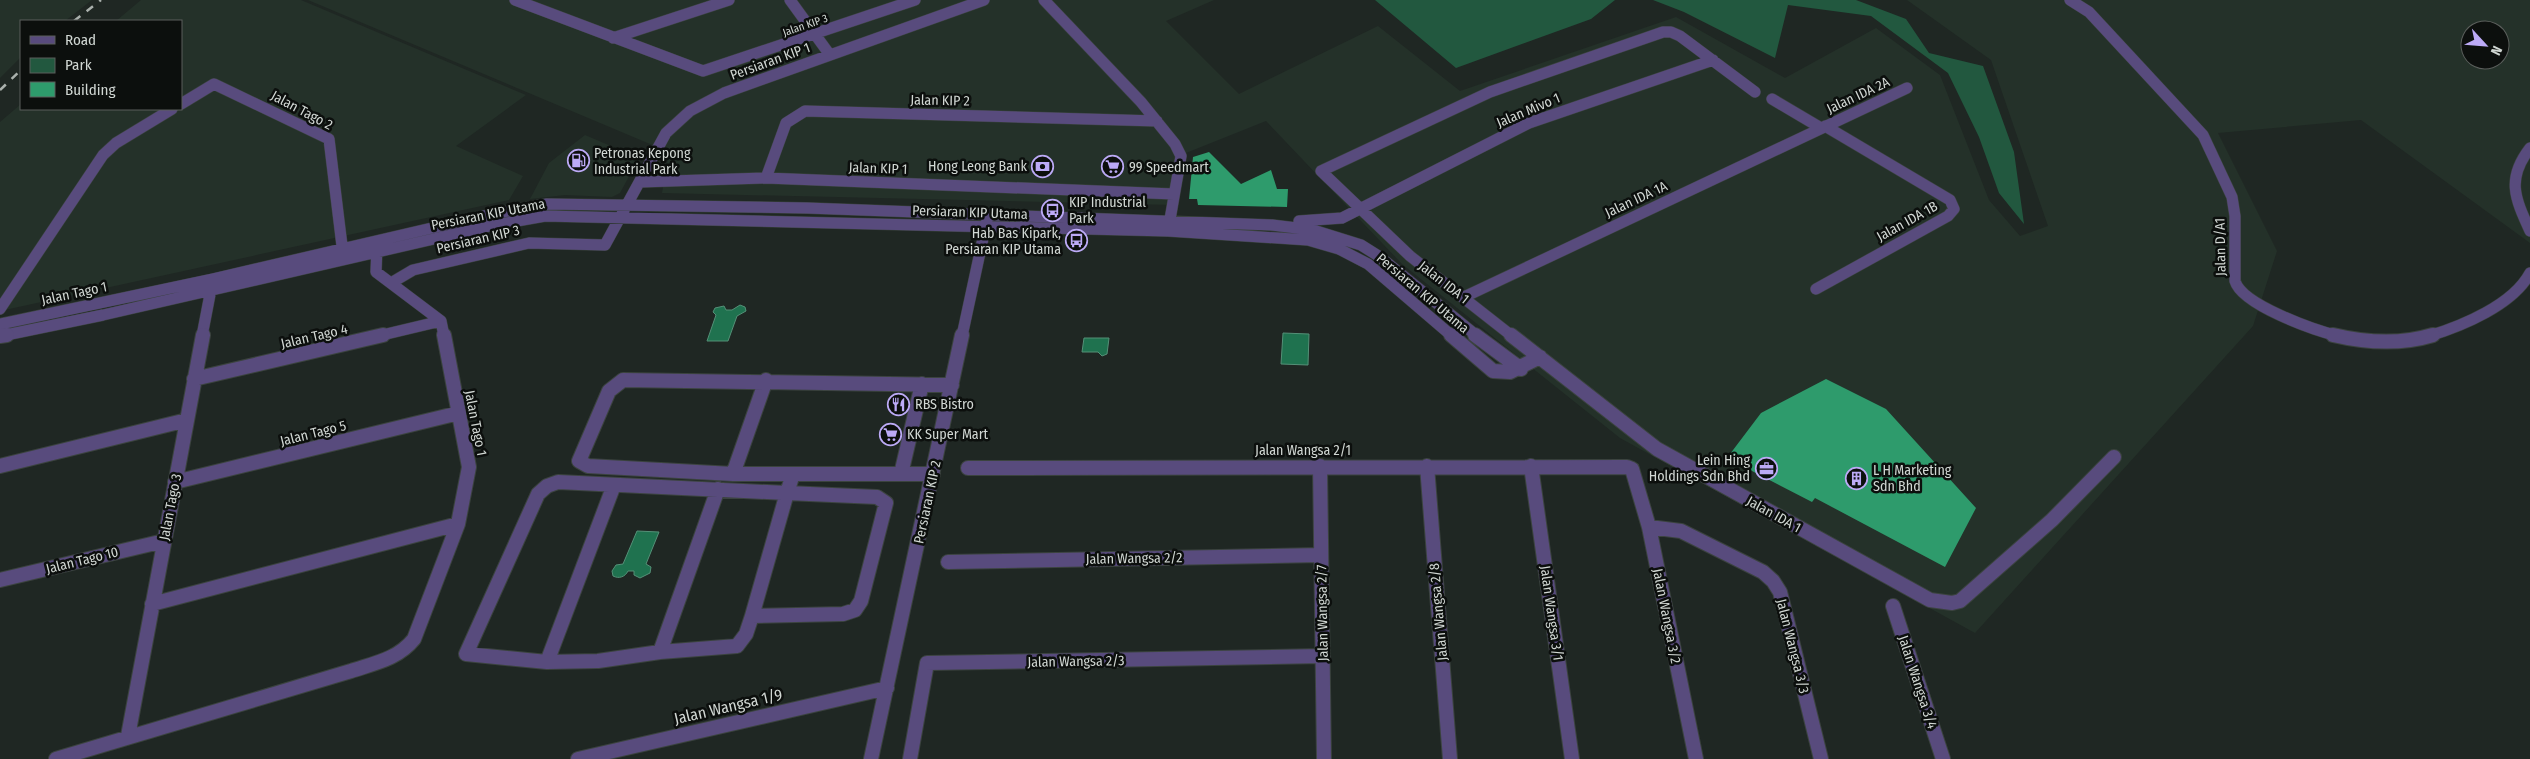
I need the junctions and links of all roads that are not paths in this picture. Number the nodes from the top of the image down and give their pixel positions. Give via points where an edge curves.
1 (515, 0) edge
2 (730, 0) edge
3 (790, 0) edge
4 (915, 0) edge
5 (984, 0) edge
6 (1044, 0) edge
7 (2070, 0) edge
8 (815, 34) junction
9 (614, 38) junction
10 (830, 55) junction
11 (1713, 60) junction
12 (1907, 88) dead end
13 (1755, 92) dead end
14 (1772, 99) dead end
15 (182, 103) edge
16 (170, 110) edge
17 (1157, 121) junction
18 (1823, 127) junction
19 (2530, 148) edge
20 (766, 178) junction
21 (640, 182) junction
22 (1174, 194) junction
23 (627, 205) junction
24 (1362, 208) junction
25 (620, 218) junction
26 (987, 221) junction
27 (1169, 227) junction
28 (2530, 231) edge
29 (1324, 238) junction
30 (377, 247) junction
31 (344, 253) junction
32 (2530, 273) edge
33 (391, 283) junction
34 (212, 285) junction
35 (1816, 289) dead end
36 (1464, 298) junction
37 (0, 309) edge
38 (441, 321) junction
39 (0, 324) edge
40 (0, 336) edge
41 (1540, 357) junction
42 (1521, 368) junction
43 (194, 379) junction
44 (766, 380) junction
45 (922, 384) junction
46 (952, 385) junction
47 (459, 413) junction
48 (187, 420) junction
49 (2114, 457) dead end
50 (0, 466) edge
51 (1320, 466) junction
52 (1427, 466) junction
53 (1531, 466) junction
54 (968, 468) dead end
55 (1635, 473) joint
56 (733, 474) junction
57 (793, 474) junction
58 (815, 474) junction
59 (901, 474) junction
60 (933, 474) junction
61 (175, 482) junction
62 (614, 485) junction
63 (718, 489) junction
64 (787, 494) junction
65 (810, 494) junction
66 (458, 524) junction
67 (1649, 527) junction
68 (164, 540) junction
69 (1321, 555) junction
70 (948, 562) dead end
71 (0, 580) edge
72 (152, 604) junction
73 (1893, 606) dead end
74 (752, 616) junction
75 (660, 652) junction
76 (1323, 656) junction
77 (547, 662) junction
78 (887, 688) junction
79 (128, 736) junction
80 (56, 759) edge
81 (578, 759) edge
82 (871, 759) edge
83 (910, 759) edge
84 (1324, 759) edge
85 (1450, 759) edge
86 (1572, 759) edge
87 (1696, 759) edge
88 (1821, 759) edge
89 (1943, 759) edge

1 - 9 street
2 - 9 street
3 - 8 street
4 - 8 street, Jalan KIP 3
5 - 10 street, Persiaran KIP 1
6 - 17 street
7 - 32 street, Jalan D/A1 via 2089,12 2203,135 2232,197 2235,281 2244,294 2307,327 2334,335 2373,342 2416,340 2484,313 2510,296
8 - 9 street, Jalan KIP 3 via 703,71
8 - 10 street
10 - 21 street, Persiaran KIP 1 via 724,93 690,111 666,133
11 - 13 street
11 - 24 street, Jalan Mivo 1 via 1529,123
11 - 24 street, Jalan IDA 1 via 1676,34 1663,32 1490,92 1322,171
12 - 18 street, Jalan IDA 2A
14 - 18 street
15 - 31 street, Jalan Tago 2 via 214,84 329,139
16 - 37 street via 116,143 103,155
17 - 20 street, Jalan KIP 2 via 805,111 786,123
17 - 22 street via 1181,156
18 - 35 street, Jalan IDA 1B via 1950,200 1954,209 1948,216
18 - 36 street, Jalan IDA 1A
19 - 28 street via 2513,174 2514,193
20 - 21 street, Jalan KIP 1
20 - 22 street, Jalan KIP 1
21 - 23 street, Persiaran KIP 1
22 - 27 street
23 - 25 street, Persiaran KIP 1
23 - 26 street, Persiaran KIP Utama via 807,208
23 - 30 street, Persiaran KIP Utama via 547,204
24 - 27 street, Jalan Mivo 1 via 1342,218 1324,221 1192,217
24 - 36 street, Jalan IDA 1 via 1410,256
25 - 26 street, Persiaran KIP Utama
25 - 30 street, Persiaran KIP Utama via 545,216
25 - 33 street, Persiaran KIP 3 via 605,245 529,243 413,270
26 - 27 street, Persiaran KIP Utama
26 - 46 street, Persiaran KIP 2
27 - 29 street, Persiaran KIP Utama
29 - 42 street, Persiaran KIP Utama via 1361,245 1380,257 1454,319
29 - 42 street, Persiaran KIP Utama via 1368,264 1493,370 1510,372
30 - 31 street, Jalan Tago 1
30 - 33 street via 376,272
31 - 34 street, Jalan Tago 1
33 - 38 street
34 - 39 street, Jalan Tago 1
34 - 40 street, Jalan Tago 1
34 - 43 street, Jalan Tago 3
36 - 41 street, Jalan IDA 1
38 - 43 street, Jalan Tago 4
38 - 47 street, Jalan Tago 1
41 - 42 street, Persiaran KIP Utama
41 - 49 street, Jalan IDA 1 via 1657,449 1914,593 1940,603 1960,601 2052,520
43 - 48 street, Jalan Tago 3
44 - 45 street
44 - 56 street
44 - 56 street via 630,379 618,382 609,391 579,461 588,466
45 - 46 street
45 - 59 street
46 - 60 street, Persiaran KIP 2
47 - 61 street, Jalan Tago 5
47 - 66 street, Jalan Tago 1 via 469,467
48 - 50 street
48 - 61 street, Jalan Tago 3
51 - 52 street, Jalan Wangsa 2/1
51 - 54 street, Jalan Wangsa 2/1
51 - 69 street, Jalan Wangsa 2/7
52 - 53 street, Jalan Wangsa 2/1
52 - 85 street, Jalan Wangsa 2/8
53 - 55 street, Jalan Wangsa 2/1 via 1627,467
53 - 86 street, Jalan Wangsa 3/1
55 - 67 street, Jalan Wangsa 3/2
56 - 57 street
57 - 58 street
57 - 64 street
58 - 59 street
58 - 65 street
59 - 60 street
60 - 78 street, Persiaran KIP 2
61 - 68 street, Jalan Tago 3
62 - 63 street
62 - 77 street
62 - 77 street via 558,482 538,494 466,654
63 - 64 street
63 - 75 street
64 - 65 street
64 - 74 street
65 - 74 street via 876,497 886,503 858,606 843,614
66 - 72 street
66 - 79 street, Jalan Tago 1 via 414,639 405,650 311,684
67 - 87 street, Jalan Wangsa 3/2
67 - 88 street, Jalan Wangsa 3/3 via 1681,531 1763,572 1773,581 1780,592
68 - 71 street, Jalan Tago 10
68 - 72 street, Jalan Tago 3
69 - 70 street, Jalan Wangsa 2/2
69 - 76 street, Jalan Wangsa 2/7
72 - 79 street, Jalan Tago 3
73 - 89 street, Jalan Wangsa 3/4
74 - 75 street via 746,634 737,646
75 - 77 street via 598,661
76 - 83 street, Jalan Wangsa 2/3 via 927,663
76 - 84 street, Jalan Wangsa 2/7
78 - 81 street, Jalan Wangsa 1/9
78 - 82 street, Persiaran KIP 2
79 - 80 street

